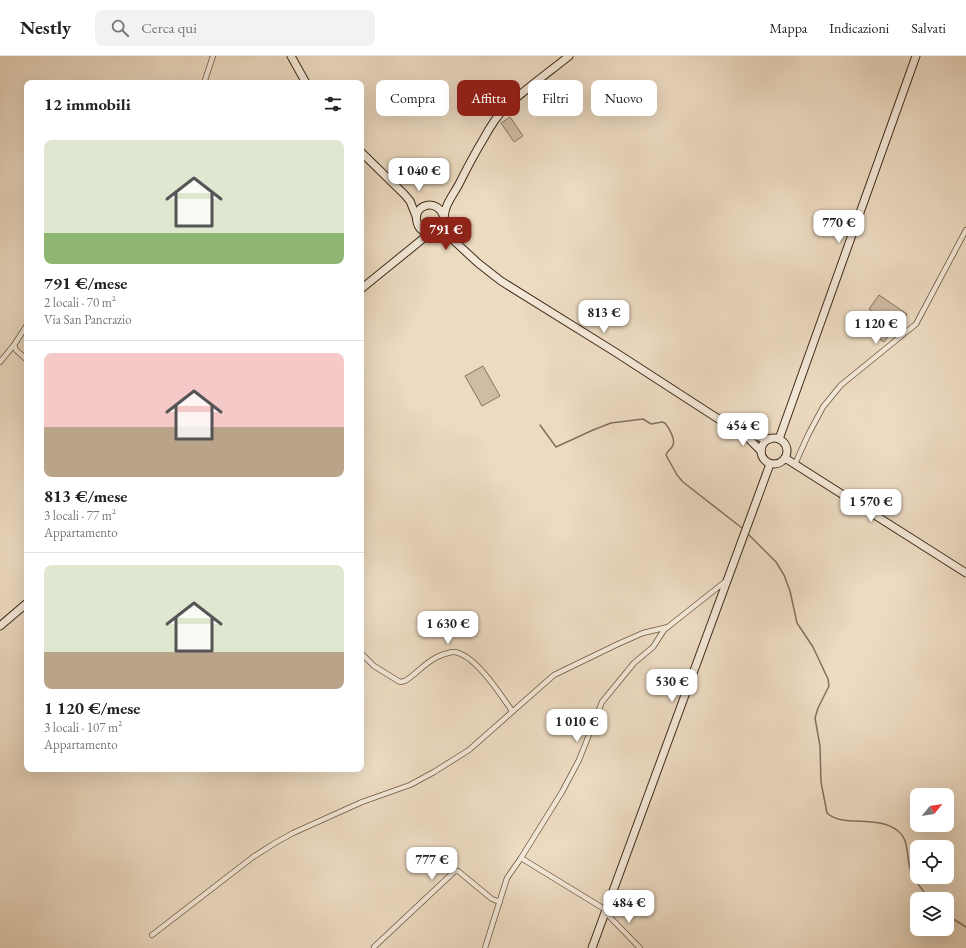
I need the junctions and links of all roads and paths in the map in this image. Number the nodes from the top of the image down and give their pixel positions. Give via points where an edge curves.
1 (213, 56) edge
2 (291, 56) edge
3 (569, 56) edge
4 (916, 56) edge
5 (205, 80) edge
6 (304, 80) edge
7 (364, 155) edge
8 (404, 194) junction
9 (450, 200) junction
10 (429, 205) junction
11 (416, 216) junction
12 (444, 220) junction
13 (421, 229) junction
14 (966, 230) edge
15 (432, 232) junction
16 (416, 245) junction
17 (461, 248) junction
18 (364, 287) edge
19 (24, 329) edge
20 (14, 345) junction
21 (24, 357) edge
22 (0, 362) edge
23 (737, 431) junction
24 (770, 439) junction
25 (779, 439) junction
26 (761, 450) junction
27 (786, 458) junction
28 (770, 464) junction
29 (795, 464) junction
30 (966, 573) edge
31 (727, 580) junction
32 (24, 606) edge
33 (0, 626) edge
34 (668, 627) junction
35 (364, 656) edge
36 (512, 711) junction
37 (522, 858) junction
38 (500, 902) junction
39 (606, 911) junction
40 (152, 934) dead end
41 (374, 947) dead end
42 (485, 948) edge
43 (592, 948) edge
44 (640, 948) edge

1 - 5 street
2 - 6 main road
3 - 9 main road via 494,121
4 - 25 main road
7 - 8 main road
8 - 10 main road via 418,203
8 - 11 main road
9 - 10 main road
9 - 12 main road
10 - 11 main road via 420,209
10 - 12 main road via 441,210
11 - 13 main road
12 - 15 main road via 442,226
12 - 17 main road via 448,233
13 - 15 main road
13 - 16 main road
14 - 29 street via 916,324 841,385 823,407
15 - 16 main road
15 - 17 main road via 444,236
16 - 18 main road
17 - 23 main road via 501,281
19 - 20 street
20 - 21 street
20 - 22 street
23 - 24 main road
23 - 26 main road
24 - 25 main road
24 - 26 main road via 764,443
25 - 27 main road via 785,443
26 - 28 main road via 763,459
27 - 28 main road via 777,464
27 - 29 main road
28 - 31 main road
29 - 30 main road
31 - 34 street
31 - 39 main road
32 - 33 main road
34 - 36 street via 636,636 554,675
34 - 37 street via 602,702 579,760
35 - 36 street via 374,666 400,682 437,658 452,652 463,655 481,670
36 - 40 street via 469,750 434,772 410,785 362,802 275,843
37 - 38 street via 508,878
37 - 39 street
38 - 41 street via 492,899 455,871
38 - 42 street
39 - 43 main road
39 - 44 street

